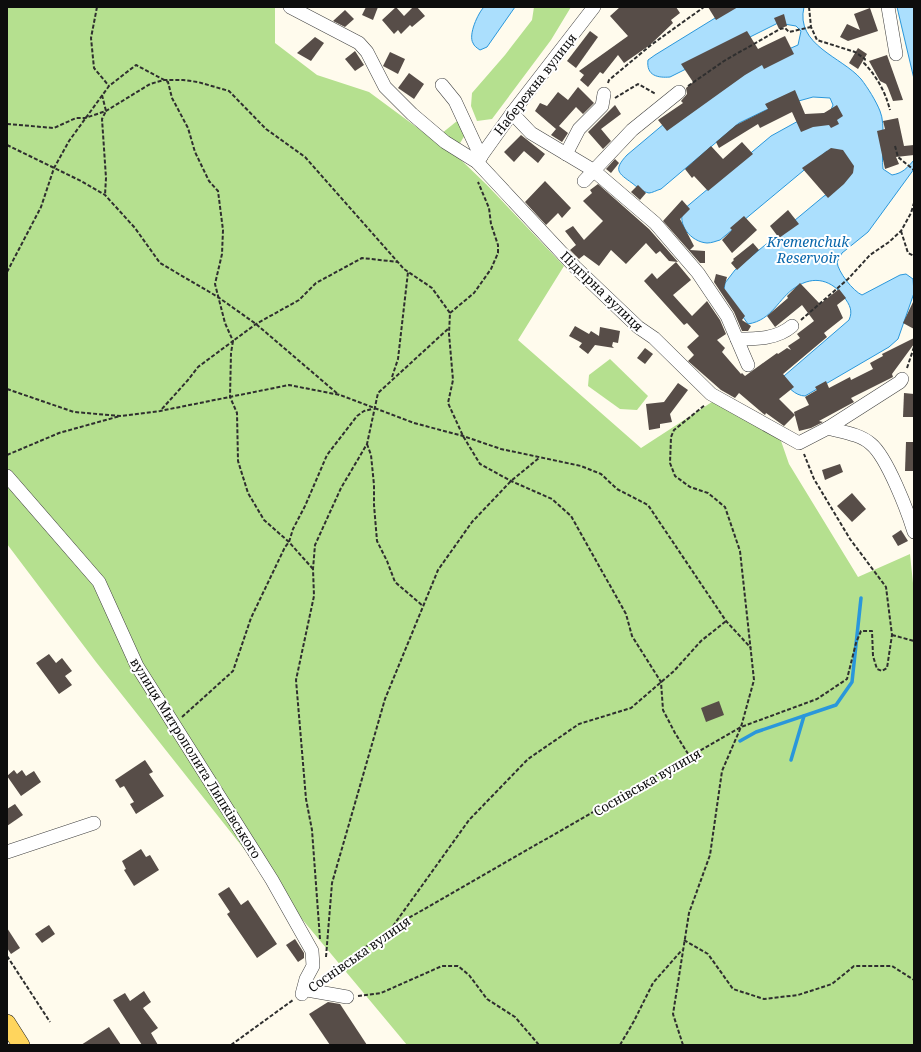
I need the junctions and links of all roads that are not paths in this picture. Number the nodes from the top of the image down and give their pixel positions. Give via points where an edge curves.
1 (290, 7) edge
2 (594, 7) edge
3 (888, 7) edge
4 (896, 54) dead end
5 (442, 85) dead end
6 (676, 95) road end
7 (603, 100) road end
8 (512, 113) junction
9 (566, 154) junction
10 (480, 162) junction
11 (593, 170) junction
12 (584, 181) dead end
13 (792, 326) road end
14 (737, 339) junction
15 (748, 365) dead end
16 (902, 379) road end
17 (828, 428) junction
18 (7, 476) edge
19 (914, 532) edge
20 (94, 823) dead end
21 (7, 852) edge
22 (347, 996) road end
23 (7, 1024) edge
24 (21, 1045) edge

1 - 10 street, Підгірна вулиця via 359,43 367,52 385,87 445,142
2 - 8 street, Набережна вулиця
3 - 4 street
5 - 10 street via 455,101
6 - 11 street via 632,130
7 - 9 street via 579,129
8 - 9 street via 531,133
8 - 10 street, Набережна вулиця
9 - 11 street
10 - 17 street, Підгірна вулиця via 575,267 638,327 654,338 711,394 799,443
11 - 12 street
11 - 14 street via 655,223 698,272 728,316
13 - 14 street via 783,334 758,339
14 - 15 street
16 - 17 street
17 - 19 street via 855,435 875,448 895,482
18 - 22 street, вулиця Митрополита Липківського via 98,582 136,666 272,880 312,950 313,966 306,979 305,992
20 - 21 street
23 - 24 main road

